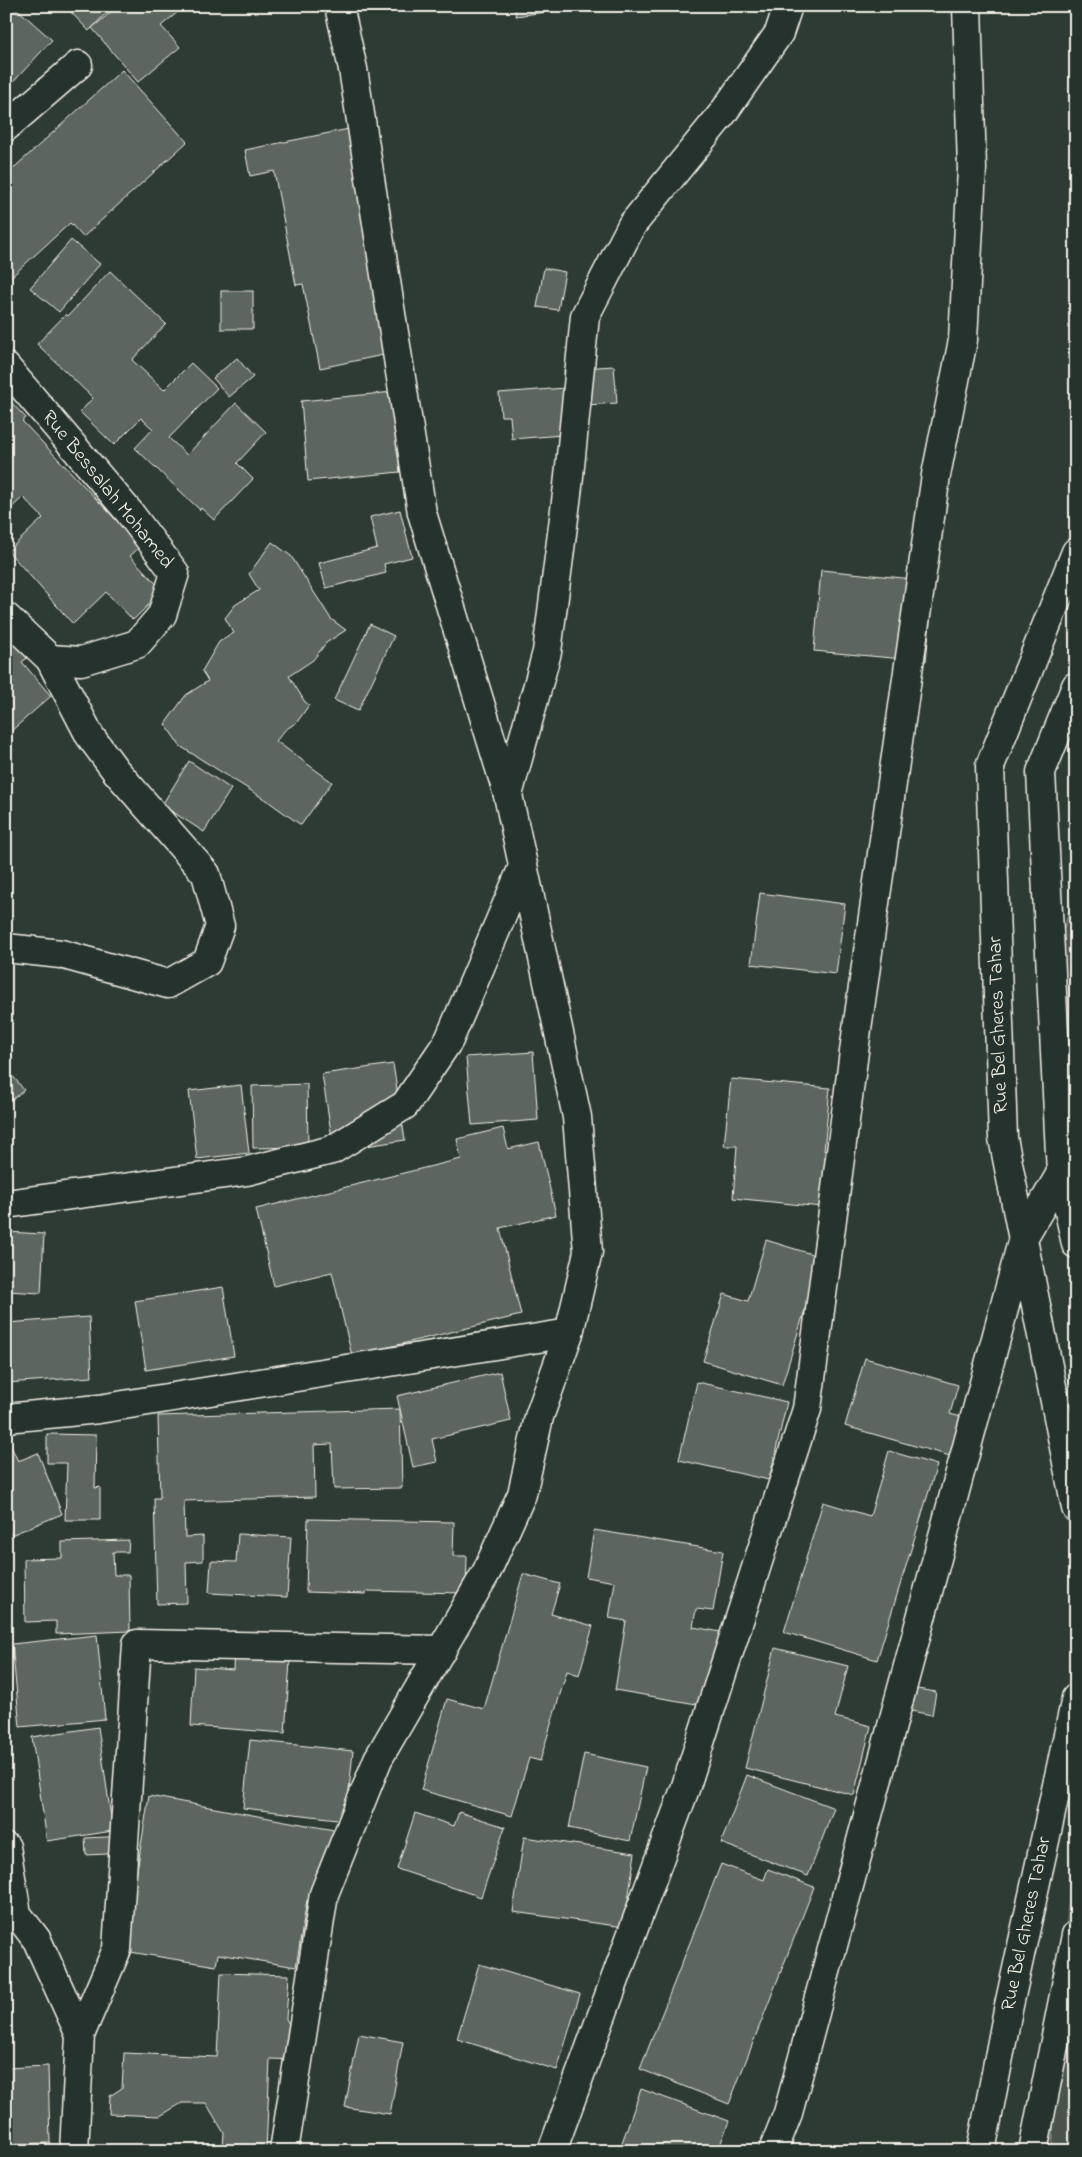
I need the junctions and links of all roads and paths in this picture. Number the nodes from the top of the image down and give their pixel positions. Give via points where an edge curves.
1 (339, 6) edge
2 (788, 6) edge
3 (967, 6) edge
4 (78, 65) dead end
5 (6, 127) edge
6 (6, 367) edge
7 (1076, 552) edge
8 (6, 617) edge
9 (50, 659) junction
10 (81, 661) junction
11 (1076, 686) edge
12 (90, 736) junction
13 (508, 795) junction
14 (522, 869) junction
15 (6, 948) edge
16 (1061, 1173) junction
17 (6, 1204) edge
18 (1023, 1238) junction
19 (1076, 1244) edge
20 (569, 1333) junction
21 (6, 1418) edge
22 (1076, 1508) edge
23 (442, 1650) junction
24 (1076, 1698) edge
25 (6, 1847) edge
26 (12, 1920) edge
27 (1076, 1935) edge
28 (80, 2035) junction
29 (74, 2151) edge
30 (284, 2151) edge
31 (552, 2151) edge
32 (773, 2151) edge
33 (981, 2151) edge
34 (1032, 2151) edge

1 - 13 street via 353,69 422,513
2 - 13 street via 779,33 723,113 632,225 585,316 547,652
3 - 31 street via 972,169 963,340 936,474 807,1409 685,1789
4 - 5 street
6 - 10 street, Rue Bessalah Mohamed via 129,512 175,573 162,615 137,644
7 - 18 street, Rue Bel Gheres Tahar via 990,766 1003,1138
8 - 9 street
9 - 10 street, Rue Bessalah Mohamed
9 - 12 street
10 - 12 street
11 - 16 street via 1041,772
12 - 15 street via 116,771 206,874 220,926 207,962 168,984 61,954
13 - 14 street
14 - 17 street via 449,1040 405,1105 332,1150 247,1171
14 - 20 street via 578,1117 588,1252
16 - 18 street
16 - 19 street
18 - 22 street, Rue Bel Gheres Tahar
18 - 32 street via 788,2114
20 - 21 street via 99,1409
20 - 23 street via 539,1417 522,1494 487,1571
23 - 28 street via 137,1644 116,1949
23 - 30 street via 378,1759 324,1894
24 - 33 street, Rue Bel Gheres Tahar via 1008,2010
25 - 26 street
26 - 28 street via 37,1940
27 - 34 street
28 - 29 street

